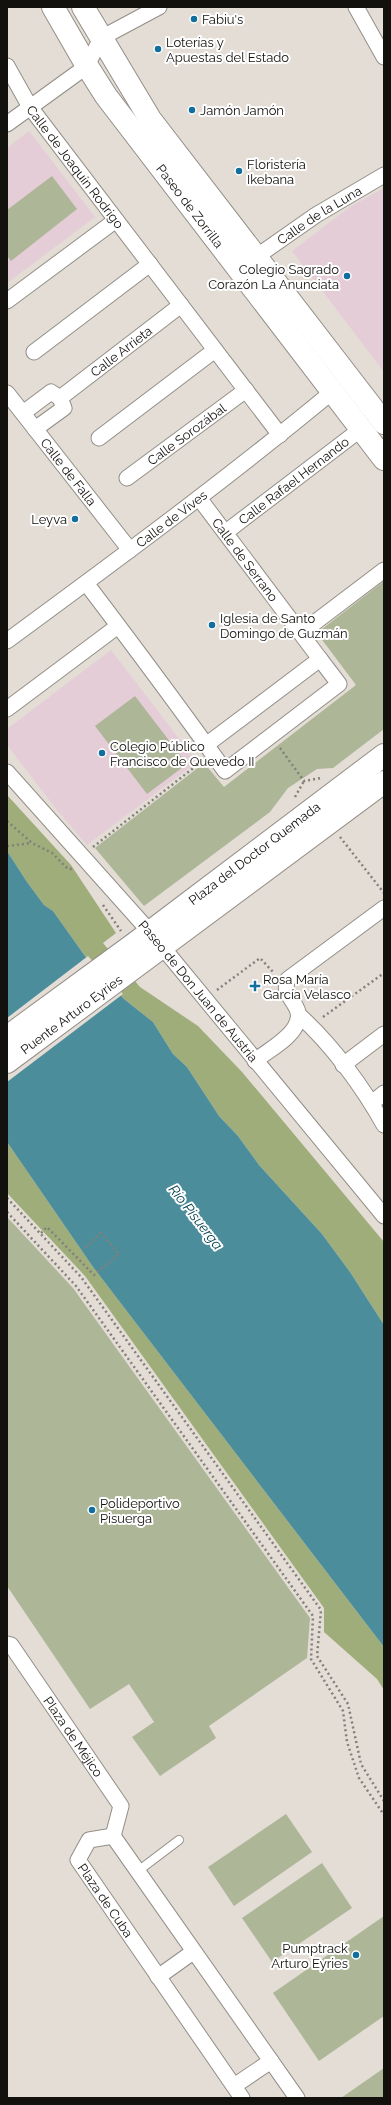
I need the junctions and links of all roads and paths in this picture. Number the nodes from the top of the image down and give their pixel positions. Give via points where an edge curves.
1 (53, 7) edge
2 (83, 7) edge
3 (159, 7) edge
4 (356, 7) edge
5 (101, 38) junction
6 (384, 57) edge
7 (7, 66) edge
8 (87, 66) junction
9 (30, 107) junction
10 (7, 124) edge
11 (384, 175) edge
12 (116, 220) junction
13 (256, 257) junction
14 (150, 264) junction
15 (7, 301) edge
16 (181, 305) junction
17 (215, 350) junction
18 (34, 352) dead end
19 (246, 390) junction
20 (332, 392) junction
21 (7, 393) edge
22 (60, 398) junction
23 (23, 413) junction
24 (384, 423) edge
25 (36, 429) junction
26 (361, 429) junction
27 (280, 435) junction
28 (98, 438) dead end
29 (384, 459) edge
30 (127, 478) dead end
31 (199, 498) junction
32 (226, 532) junction
33 (130, 550) junction
34 (384, 570) edge
35 (86, 583) junction
36 (118, 626) junction
37 (301, 633) junction
38 (7, 641) edge
39 (320, 659) junction
40 (8, 705) edge
41 (271, 737) junction
42 (209, 749) junction
43 (384, 755) edge
44 (7, 772) edge
45 (326, 778) dead end
46 (384, 782) edge
47 (7, 821) edge
48 (329, 823) junction
49 (32, 843) junction
50 (7, 846) edge
51 (80, 863) junction
52 (72, 869) junction
53 (77, 874) dead end
54 (384, 893) edge
55 (99, 901) dead end
56 (384, 908) edge
57 (156, 939) junction
58 (128, 951) junction
59 (384, 973) edge
60 (285, 985) junction
61 (205, 1000) junction
62 (300, 1016) junction
63 (312, 1026) junction
64 (384, 1034) edge
65 (7, 1037) edge
66 (255, 1061) junction
67 (7, 1062) edge
68 (343, 1065) junction
69 (384, 1093) edge
70 (372, 1103) junction
71 (384, 1124) edge
72 (7, 1198) edge
73 (7, 1212) edge
74 (384, 1216) edge
75 (40, 1234) junction
76 (83, 1250) dead end
77 (7, 1644) edge
78 (384, 1801) edge
79 (384, 1815) edge
80 (113, 1836) junction
81 (179, 1840) dead end
82 (138, 1872) junction
83 (193, 1952) junction
84 (158, 1977) junction
85 (271, 2061) junction
86 (238, 2092) edge
87 (297, 2098) edge

1 - 8 main road, Paseo de Zorrilla
2 - 5 main road, Paseo de Zorrilla
3 - 5 street
4 - 6 street
5 - 8 street
5 - 13 main road, Paseo de Zorrilla via 150,119
7 - 9 street, Calle de Joaquín Rodrigo
8 - 9 street
8 - 20 main road, Paseo de Zorrilla via 111,102
9 - 10 street
9 - 12 street, Calle de Joaquín Rodrigo
11 - 13 street, Calle de la Luna via 316,215
12 - 14 street, Calle de Joaquín Rodrigo
12 - 15 street
13 - 24 main road, Paseo de Zorrilla
14 - 16 street, Calle de Joaquín Rodrigo
14 - 18 street
16 - 17 street, Calle de Joaquín Rodrigo
16 - 22 street, Calle Arrieta
17 - 19 street, Calle de Joaquín Rodrigo
17 - 28 street
19 - 27 street, Calle de Joaquín Rodrigo
19 - 30 street, Calle Sorozábal
20 - 26 main road, Paseo de Zorrilla
20 - 27 street, Calle de Vives
21 - 23 street, Calle de Falla
22 - 23 street via 52,392
22 - 25 street via 64,408
23 - 25 street, Calle de Falla
25 - 33 street, Calle de Falla
26 - 29 main road, Paseo de Zorrilla
26 - 32 street, Calle Rafael Hernando
27 - 31 street, Calle de Vives
31 - 32 street, Calle de Serrano
31 - 33 street, Calle de Vives
32 - 37 street, Calle de Serrano
33 - 35 street, Calle de Vives
34 - 37 street
35 - 36 street
35 - 38 street, Calle de Vives
36 - 40 street
36 - 42 street
37 - 39 street, Calle de Serrano
39 - 41 street via 339,684
39 - 42 street
41 - 42 street via 225,771
41 - 45 path via 304,781
42 - 51 path
43 - 57 main road, Plaza del Doctor Quemada
44 - 51 street, Paseo de Don Juan de Austria
46 - 48 main road, Plaza del Doctor Quemada
47 - 49 path
48 - 54 path
48 - 57 main road, Plaza del Doctor Quemada
49 - 50 path
49 - 52 path via 52,853 68,869
51 - 52 path
51 - 57 street, Paseo de Don Juan de Austria
52 - 53 path
55 - 58 path
56 - 60 street via 293,974
57 - 58 main road, Plaza del Doctor Quemada
57 - 61 street, Paseo de Don Juan de Austria
58 - 65 main road, Puente Arturo Eyries
58 - 67 main road, Puente Arturo Eyries
59 - 63 path
60 - 61 path via 260,958
60 - 62 street
61 - 66 street, Paseo de Don Juan de Austria
62 - 63 street
62 - 66 street via 289,1034
63 - 68 street
64 - 68 street
66 - 74 street, Paseo de Don Juan de Austria
68 - 70 street
69 - 70 street
70 - 71 street
72 - 75 path
73 - 79 path via 76,1286 314,1616 311,1659 343,1711 346,1742 359,1778
75 - 76 path via 47,1227 94,1275 120,1254 102,1233
75 - 78 path via 81,1277 321,1610 317,1656 348,1704 361,1764
77 - 80 street, Plaza de Méjico via 11,1645 121,1806
80 - 82 street
80 - 84 street, Plaza de Cuba via 89,1840 78,1860
81 - 82 lane
82 - 83 street
83 - 84 street
83 - 85 street
84 - 86 street, Plaza de Cuba
85 - 86 street, Plaza de Cuba
85 - 87 street

